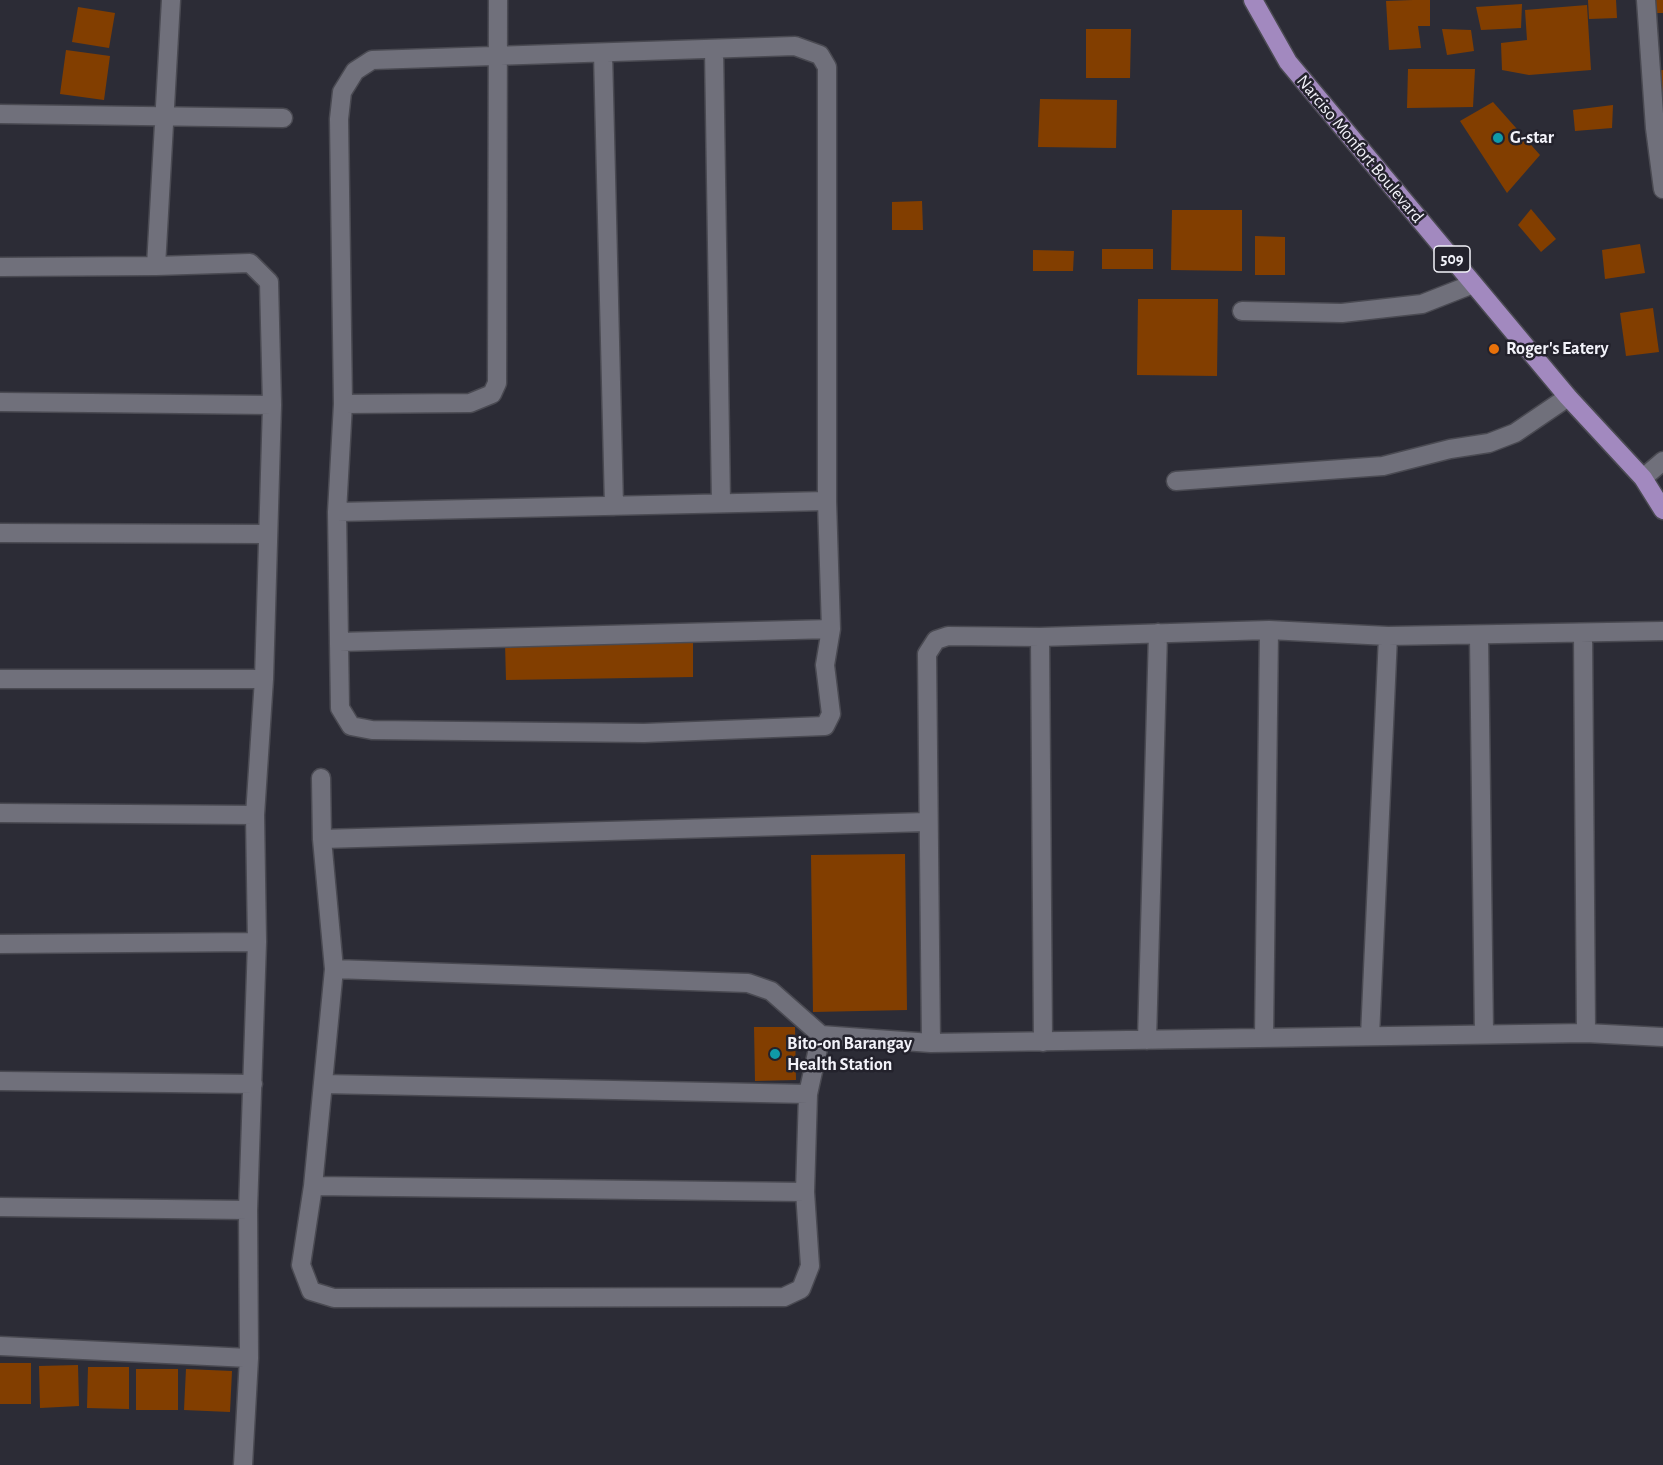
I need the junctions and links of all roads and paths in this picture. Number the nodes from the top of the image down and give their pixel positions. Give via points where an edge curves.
1 (171, 0) edge
2 (498, 0) edge
3 (1253, 0) edge
4 (1647, 0) edge
5 (714, 49) junction
6 (603, 53) junction
7 (497, 58) junction
8 (0, 114) edge
9 (165, 116) junction
10 (283, 118) dead end
11 (1659, 128) edge
12 (1663, 189) edge
13 (156, 266) junction
14 (0, 267) edge
15 (1473, 284) junction
16 (1242, 311) dead end
17 (1568, 397) junction
18 (0, 402) edge
19 (343, 404) junction
20 (272, 405) junction
21 (1663, 461) edge
22 (1643, 478) junction
23 (1176, 481) dead end
24 (827, 501) junction
25 (721, 503) junction
26 (614, 506) junction
27 (1663, 510) edge
28 (337, 513) junction
29 (0, 532) edge
30 (267, 534) junction
31 (831, 629) junction
32 (1269, 630) junction
33 (1663, 631) edge
34 (1158, 633) junction
35 (1583, 634) junction
36 (1388, 636) junction
37 (1479, 636) junction
38 (1040, 637) junction
39 (339, 642) junction
40 (264, 679) junction
41 (0, 680) edge
42 (321, 778) dead end
43 (0, 813) edge
44 (255, 815) junction
45 (927, 822) junction
46 (322, 839) junction
47 (257, 942) junction
48 (0, 944) edge
49 (334, 969) junction
50 (1586, 1033) junction
51 (1484, 1034) junction
52 (821, 1035) junction
53 (1370, 1036) junction
54 (1663, 1037) edge
55 (1264, 1038) junction
56 (1147, 1040) junction
57 (1043, 1042) junction
58 (931, 1043) junction
59 (0, 1081) edge
60 (323, 1083) junction
61 (253, 1084) junction
62 (808, 1094) junction
63 (313, 1186) junction
64 (805, 1192) junction
65 (0, 1207) edge
66 (248, 1210) junction
67 (0, 1346) edge
68 (249, 1358) junction
69 (243, 1465) edge

1 - 9 street
2 - 7 street
3 - 15 main road, Narciso Monfort Boulevard / 509 via 1288,62
4 - 11 street
5 - 6 street
5 - 24 street via 795,46 820,55 827,67
5 - 25 street
6 - 7 street
6 - 26 street
7 - 19 street via 372,60 355,71 342,92 339,118
7 - 19 street via 497,383 492,394 470,404
8 - 9 street
9 - 10 street
9 - 13 street
11 - 12 street
13 - 14 street
13 - 20 street via 250,263 261,272 269,282
15 - 16 street via 1422,304 1342,313
15 - 17 main road, Narciso Monfort Boulevard / 509
17 - 22 main road, Narciso Monfort Boulevard / 509
17 - 23 street via 1515,433 1489,444 1450,448 1383,466
18 - 20 street
19 - 28 street
20 - 30 street
21 - 22 street
22 - 27 main road, Narciso Monfort Boulevard / 509
24 - 25 street
24 - 31 street
25 - 26 street
26 - 28 street
28 - 39 street
29 - 30 street
30 - 40 street
31 - 39 street
31 - 39 street via 825,665 831,714 825,726 810,728 644,732 372,730 351,726 340,708
32 - 34 street
32 - 36 street
32 - 55 street
33 - 35 street
34 - 38 street
34 - 56 street
35 - 37 street
35 - 50 street
36 - 37 street
36 - 53 street
37 - 51 street
38 - 45 street via 948,636 936,640 927,654
38 - 57 street
40 - 41 street
40 - 44 street
42 - 46 street
43 - 44 street
44 - 47 street
45 - 46 street
45 - 58 street
46 - 49 street
47 - 48 street
47 - 61 street
49 - 52 street via 748,983 771,991
49 - 60 street
50 - 51 street
50 - 54 street
51 - 53 street
52 - 58 street
52 - 62 street
53 - 55 street
55 - 56 street
56 - 57 street
57 - 58 street
59 - 61 street
60 - 62 street
60 - 63 street
61 - 66 street
62 - 64 street
63 - 64 street
63 - 64 street via 301,1265 311,1291 334,1298 784,1297 801,1289 810,1266
65 - 66 street
66 - 68 street
67 - 68 street
68 - 69 street

